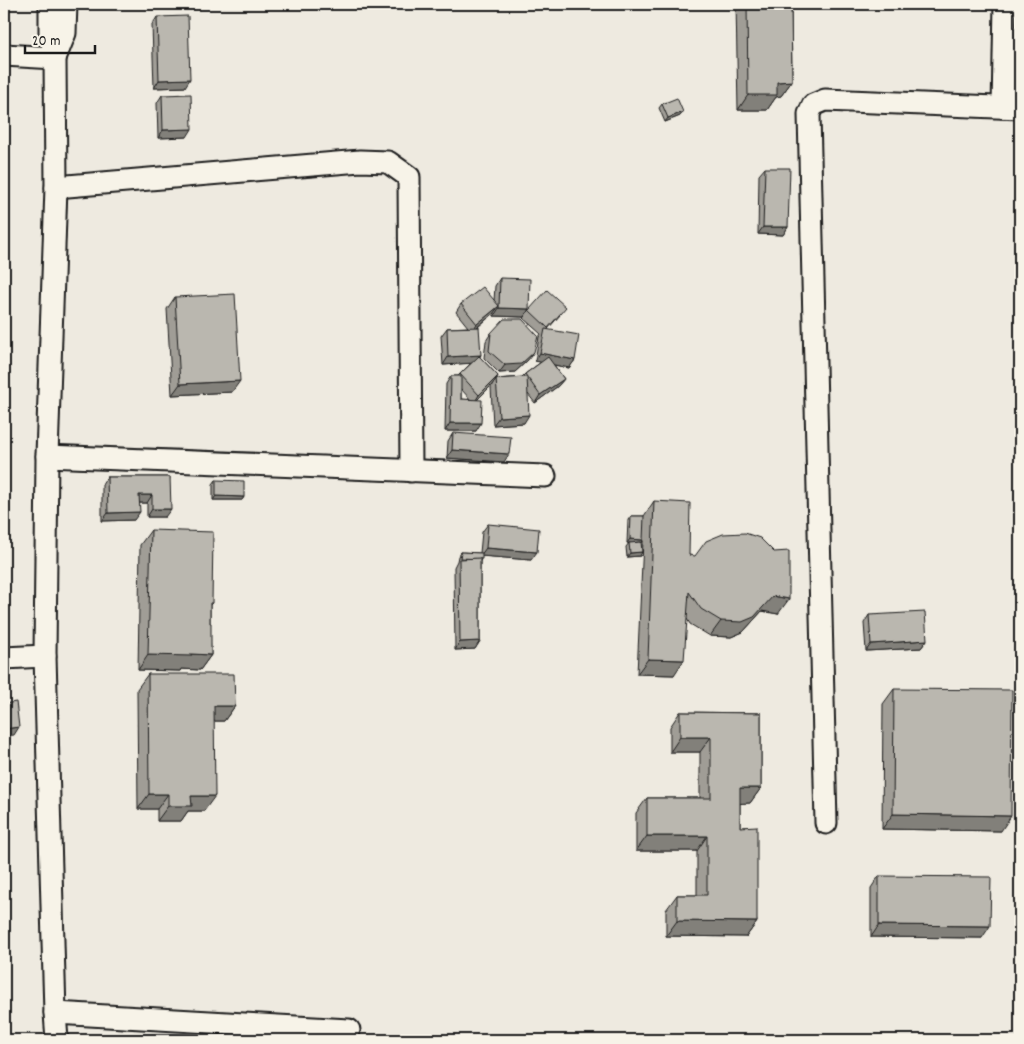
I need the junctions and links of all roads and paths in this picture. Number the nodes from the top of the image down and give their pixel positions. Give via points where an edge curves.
1 (50, 4) edge
2 (66, 4) edge
3 (1005, 4) edge
4 (4, 55) edge
5 (55, 58) junction
6 (1012, 108) edge
7 (56, 187) junction
8 (47, 456) junction
9 (412, 471) junction
10 (545, 476) dead end
11 (46, 656) junction
12 (4, 658) edge
13 (826, 823) dead end
14 (55, 1012) junction
15 (349, 1030) dead end
16 (57, 1040) edge

1 - 5 street via 50,33
2 - 5 street via 65,33
3 - 6 street
4 - 5 street
5 - 7 street
6 - 13 street via 826,100 813,105 809,114
7 - 8 street
7 - 9 street via 360,161 388,162 409,177
8 - 9 street
8 - 11 street
9 - 10 street
11 - 12 street
11 - 14 street
14 - 15 street
14 - 16 street

